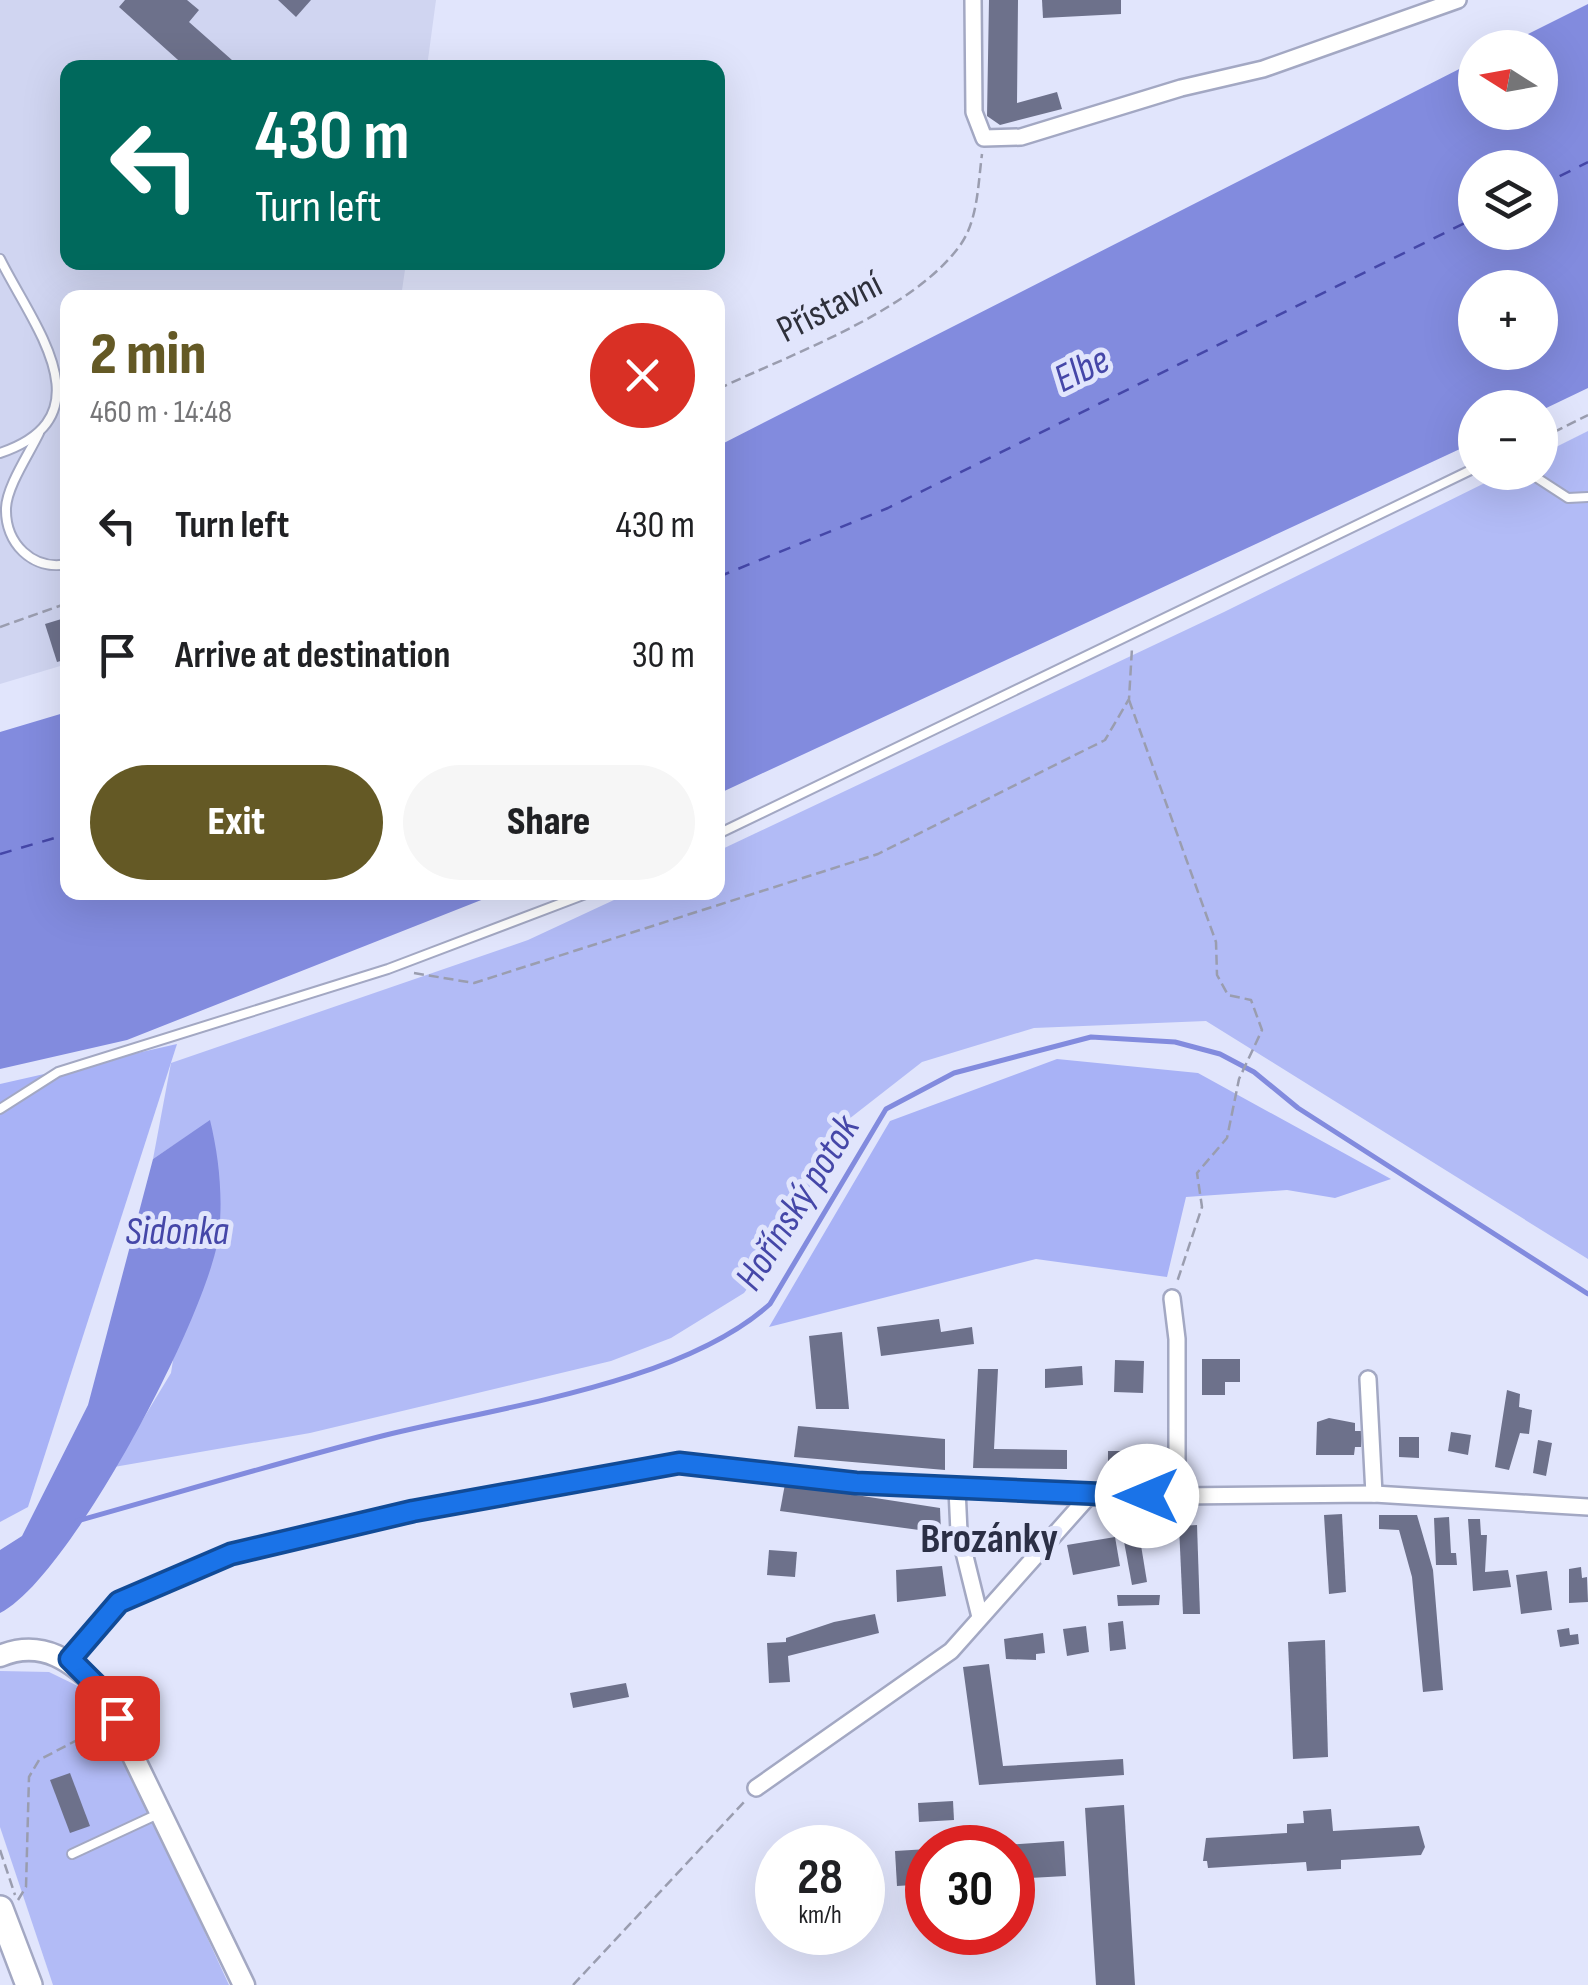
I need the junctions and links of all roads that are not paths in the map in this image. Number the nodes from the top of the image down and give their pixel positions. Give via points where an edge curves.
1 (973, 0) edge
2 (1458, 0) edge
3 (0, 259) edge
4 (39, 433) junction
5 (0, 453) edge
6 (1458, 476) edge
7 (1556, 490) edge
8 (1588, 497) edge
9 (60, 565) edge
10 (725, 831) edge
11 (570, 900) edge
12 (0, 1109) edge
13 (1172, 1298) road end
14 (1368, 1379) dead end
15 (957, 1489) junction
16 (1374, 1494) junction
17 (1177, 1496) junction
18 (1088, 1497) junction
19 (1588, 1507) edge
20 (980, 1617) junction
21 (0, 1656) edge
22 (70, 1659) junction
23 (756, 1788) road end
24 (162, 1812) junction
25 (72, 1854) dead end
26 (0, 1909) edge
27 (30, 1985) edge
28 (244, 1985) edge

1 - 2 street via 974,112 984,138 1022,137 1263,70
3 - 4 lane via 58,378 58,399
4 - 5 lane
4 - 9 lane via 6,505 12,542 24,555
6 - 10 lane
7 - 8 lane via 1568,498
11 - 12 lane via 388,969 58,1072
13 - 17 street
14 - 16 street
15 - 18 street
15 - 20 street via 959,1532
15 - 22 street via 679,1463 413,1511 231,1554 135,1595 119,1602
16 - 17 street
16 - 19 street
17 - 18 street
18 - 20 street
20 - 23 street via 951,1651
21 - 22 street via 44,1652
22 - 24 street via 101,1690
24 - 25 lane
24 - 28 street
26 - 27 main road

